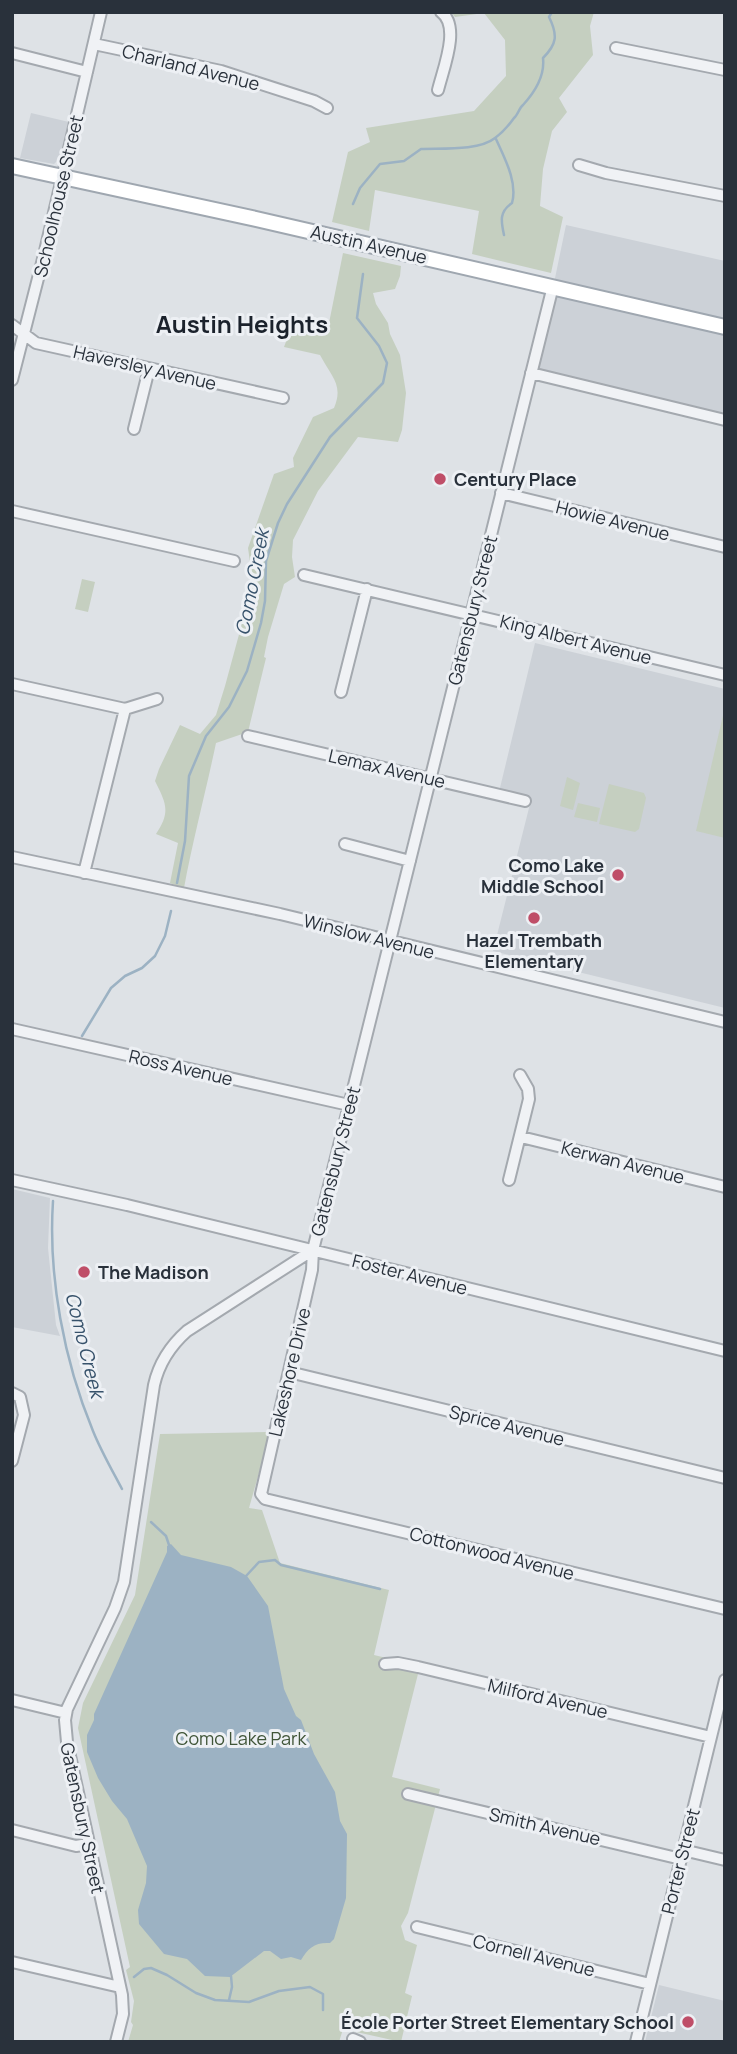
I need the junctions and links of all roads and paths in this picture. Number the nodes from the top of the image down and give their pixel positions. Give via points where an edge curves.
1 (101, 12) edge
2 (445, 16) edge
3 (94, 44) junction
4 (616, 48) dead end
5 (12, 53) edge
6 (725, 70) edge
7 (87, 72) junction
8 (438, 90) dead end
9 (327, 108) dead end
10 (579, 165) dead end
11 (12, 166) edge
12 (62, 178) junction
13 (725, 196) edge
14 (553, 286) junction
15 (12, 325) edge
16 (725, 327) edge
17 (24, 334) junction
18 (149, 369) junction
19 (531, 373) junction
20 (12, 380) edge
21 (283, 398) dead end
22 (725, 420) edge
23 (134, 429) dead end
24 (502, 493) junction
25 (12, 511) edge
26 (725, 547) edge
27 (234, 561) dead end
28 (304, 575) dead end
29 (367, 589) junction
30 (472, 613) junction
31 (725, 675) edge
32 (12, 684) edge
33 (341, 692) dead end
34 (157, 699) dead end
35 (125, 709) junction
36 (248, 736) dead end
37 (430, 779) junction
38 (525, 801) dead end
39 (345, 844) dead end
40 (12, 857) edge
41 (410, 860) junction
42 (84, 873) junction
43 (390, 942) junction
44 (725, 1023) edge
45 (12, 1029) edge
46 (520, 1075) dead end
47 (349, 1105) junction
48 (521, 1137) junction
49 (12, 1180) edge
50 (509, 1181) dead end
51 (725, 1187) edge
52 (313, 1250) junction
53 (725, 1351) edge
54 (289, 1372) junction
55 (12, 1393) edge
56 (12, 1461) edge
57 (725, 1478) edge
58 (261, 1494) joint
59 (725, 1609) edge
60 (385, 1664) dead end
61 (725, 1680) edge
62 (12, 1700) edge
63 (66, 1713) junction
64 (711, 1737) junction
65 (408, 1794) dead end
66 (12, 1830) edge
67 (89, 1844) junction
68 (682, 1854) junction
69 (725, 1860) edge
70 (417, 1927) dead end
71 (12, 1962) edge
72 (650, 1984) junction
73 (120, 1987) junction
74 (116, 2042) edge
75 (636, 2042) edge

1 - 3 street, Schoolhouse Street
2 - 8 street via 452,32
3 - 7 street, Schoolhouse Street
3 - 9 street, Charland Avenue via 221,71
4 - 6 street
5 - 7 street
7 - 12 street, Schoolhouse Street
10 - 13 street
11 - 12 main road, Austin Avenue
12 - 14 main road, Austin Avenue
12 - 17 street, Schoolhouse Street
14 - 16 main road, Austin Avenue
14 - 19 street, Gatensbury Street
15 - 17 street, Haversley Avenue
17 - 18 street, Haversley Avenue via 36,343
17 - 20 street, Schoolhouse Street
18 - 21 street, Haversley Avenue
18 - 23 street
19 - 22 street
19 - 24 street, Gatensbury Street
24 - 26 street, Howie Avenue
24 - 30 street, Gatensbury Street
25 - 27 street
28 - 29 street, King Albert Avenue
29 - 30 street, King Albert Avenue
29 - 33 street
30 - 31 street, King Albert Avenue
30 - 37 street, Gatensbury Street
32 - 35 street
34 - 35 street
35 - 42 street
36 - 37 street, Lemax Avenue
37 - 38 street, Lemax Avenue
37 - 41 street, Gatensbury Street
39 - 41 street
40 - 42 street, Winslow Avenue
41 - 43 street, Gatensbury Street
42 - 43 street, Winslow Avenue
43 - 44 street, Winslow Avenue
43 - 47 street, Gatensbury Street
45 - 47 street, Ross Avenue
46 - 48 street via 529,1099
47 - 52 street, Gatensbury Street
48 - 50 street
48 - 51 street, Kerwan Avenue
49 - 52 street, Foster Avenue
52 - 53 street, Foster Avenue
52 - 54 street, Lakeshore Drive
52 - 63 street, Gatensbury Street via 187,1331 161,1362 124,1582
54 - 57 street, Sprice Avenue
54 - 58 street, Lakeshore Drive
55 - 56 street via 20,1397 24,1410
58 - 59 street, Cottonwood Avenue via 265,1499
60 - 64 street, Milford Avenue via 411,1665
61 - 64 street, Porter Street
62 - 63 street
63 - 67 street, Gatensbury Street via 67,1742
64 - 68 street, Porter Street
65 - 68 street, Smith Avenue
66 - 67 street via 76,1846
67 - 73 street, Gatensbury Street
68 - 69 street, Smith Avenue
68 - 72 street, Porter Street
70 - 72 street, Cornell Avenue
71 - 73 street
72 - 75 street, Porter Street
73 - 74 street, Gatensbury Street via 123,2014

